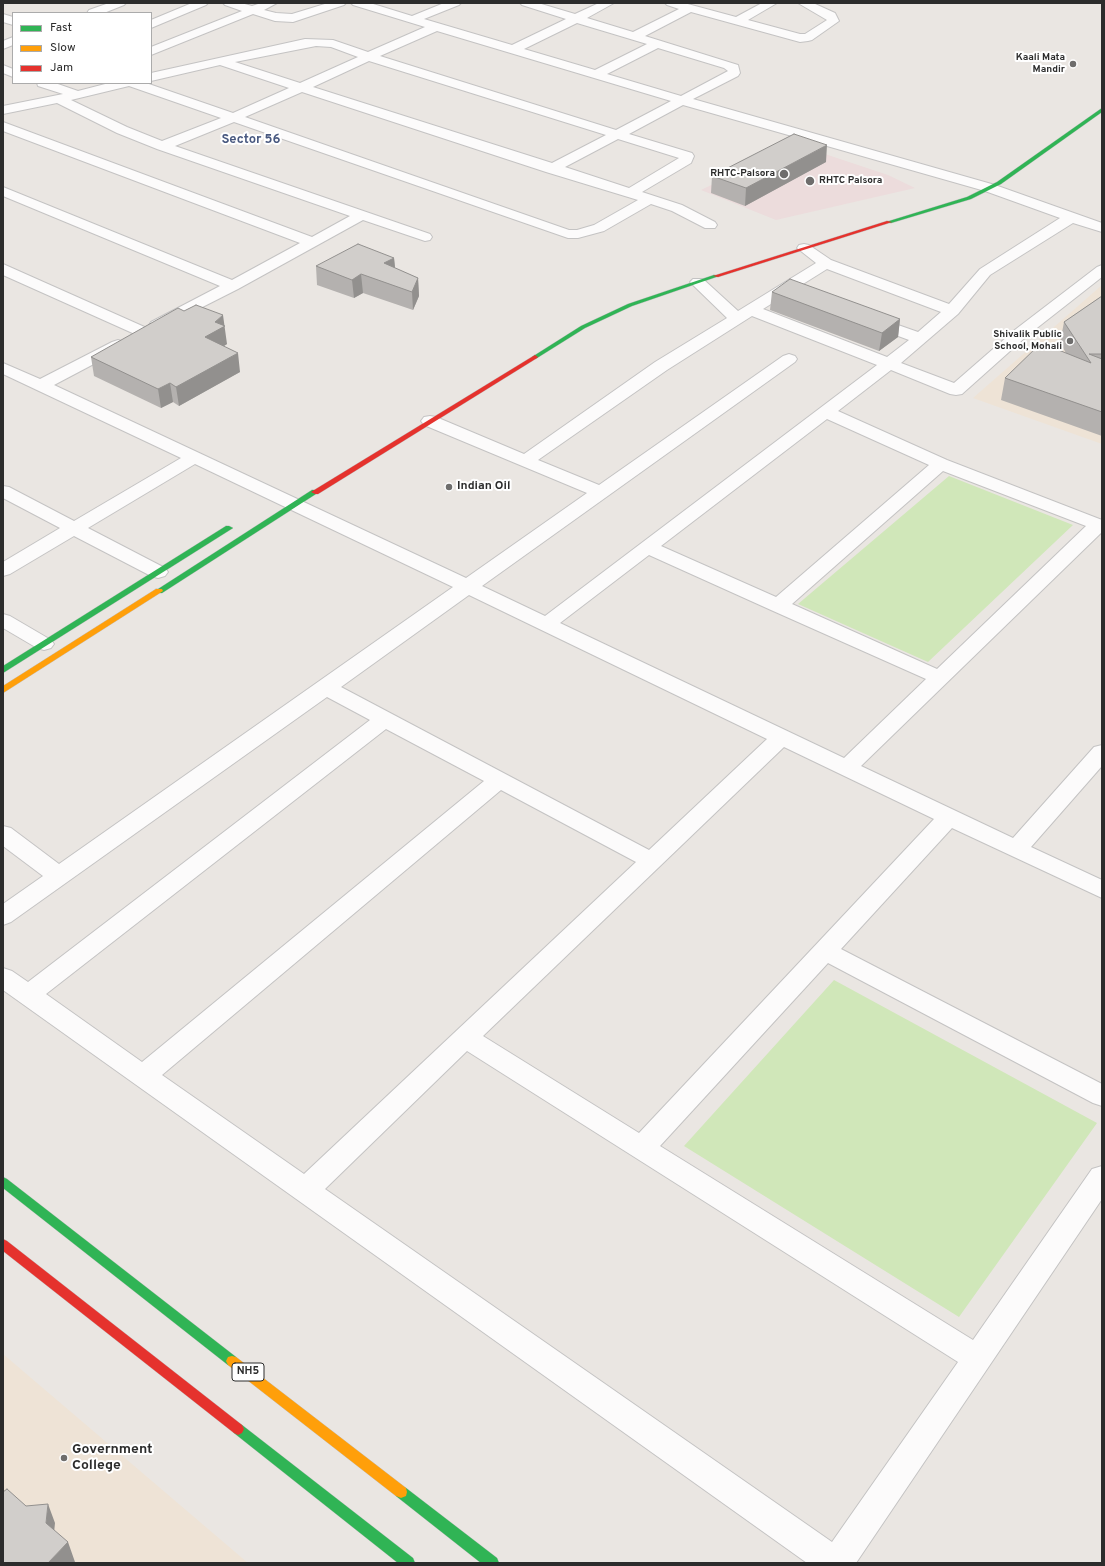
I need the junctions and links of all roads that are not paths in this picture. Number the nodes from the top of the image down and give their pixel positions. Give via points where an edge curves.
1 (120, 3) edge
2 (202, 3) edge
3 (229, 3) edge
4 (271, 3) edge
5 (340, 3) edge
6 (357, 3) edge
7 (455, 3) edge
8 (526, 3) edge
9 (608, 3) edge
10 (671, 3) edge
11 (771, 3) edge
12 (804, 3) edge
13 (722, 6) dead end
14 (690, 8) junction
15 (255, 10) junction
16 (96, 12) edge
17 (709, 13) junction
18 (577, 17) junction
19 (411, 20) junction
20 (737, 21) junction
21 (152, 24) edge
22 (435, 27) junction
23 (635, 36) junction
24 (658, 43) junction
25 (514, 49) junction
26 (152, 51) edge
27 (369, 57) junction
28 (221, 61) junction
29 (597, 74) junction
30 (152, 76) edge
31 (46, 84) edge
32 (121, 84) edge
33 (137, 84) edge
34 (304, 87) junction
35 (78, 95) junction
36 (59, 99) junction
37 (684, 100) junction
38 (3, 110) edge
39 (1102, 110) edge
40 (235, 117) junction
41 (3, 126) edge
42 (618, 134) junction
43 (162, 146) junction
44 (551, 169) junction
45 (984, 184) junction
46 (3, 191) edge
47 (628, 194) junction
48 (649, 200) junction
49 (362, 215) junction
50 (1070, 218) junction
51 (710, 225) dead end
52 (1102, 228) edge
53 (425, 237) dead end
54 (312, 242) junction
55 (798, 245) junction
56 (826, 263) junction
57 (712, 267) dead end
58 (3, 269) edge
59 (1102, 270) edge
60 (698, 282) junction
61 (233, 286) junction
62 (783, 289) junction
63 (805, 297) edge
64 (752, 310) junction
65 (952, 311) junction
66 (856, 315) edge
67 (737, 319) junction
68 (143, 332) junction
69 (921, 339) junction
70 (789, 359) dead end
71 (889, 362) junction
72 (3, 368) edge
73 (42, 385) junction
74 (826, 412) junction
75 (430, 421) junction
76 (195, 458) junction
77 (525, 461) junction
78 (941, 464) junction
79 (3, 491) edge
80 (600, 492) junction
81 (283, 499) junction
82 (239, 522) dead end
83 (1100, 526) edge
84 (75, 528) junction
85 (649, 548) junction
86 (3, 570) edge
87 (158, 572) junction
88 (466, 586) junction
89 (778, 606) junction
90 (3, 620) edge
91 (546, 624) junction
92 (44, 644) junction
93 (3, 670) edge
94 (940, 678) junction
95 (325, 687) junction
96 (3, 690) edge
97 (385, 719) junction
98 (782, 737) junction
99 (1102, 752) edge
100 (846, 768) junction
101 (499, 780) junction
102 (949, 817) junction
103 (3, 834) edge
104 (1016, 849) junction
105 (652, 861) junction
106 (59, 876) junction
107 (1102, 890) edge
108 (3, 916) edge
109 (825, 951) junction
110 (3, 977) edge
111 (28, 995) junction
112 (466, 1038) junction
113 (143, 1076) junction
114 (1102, 1096) edge
115 (641, 1148) junction
116 (1102, 1177) edge
117 (3, 1182) edge
118 (305, 1190) junction
119 (3, 1244) edge
120 (978, 1358) junction
121 (408, 1563) edge
122 (492, 1563) edge
123 (834, 1563) edge
124 (837, 1563) edge

1 - 16 street
2 - 21 street
3 - 15 street
4 - 15 street
5 - 15 street via 293,18 275,17
6 - 19 street
7 - 19 street
8 - 18 street
9 - 18 street
10 - 14 street
11 - 20 street
12 - 20 street via 831,16 833,21 808,37 790,36
13 - 17 street
14 - 17 street
14 - 23 street
15 - 26 street
17 - 20 street
18 - 23 street
18 - 25 street
19 - 22 street
22 - 25 street
22 - 27 street
23 - 24 street
24 - 29 street
24 - 37 street via 734,68 734,73
25 - 29 street
27 - 28 street via 340,46 316,42
27 - 34 street
27 - 42 street
28 - 30 street
28 - 34 street
29 - 37 street
31 - 35 street
32 - 35 street
33 - 40 street
34 - 40 street
34 - 44 street
35 - 36 street
36 - 38 street
36 - 43 street via 110,125
37 - 42 street
37 - 45 street
39 - 45 main road
40 - 43 street
40 - 48 street via 568,234 599,228
41 - 54 street
42 - 44 street
42 - 47 street via 688,158
43 - 49 street
44 - 47 street
45 - 50 street
45 - 55 main road
45 - 55 main road via 969,198 930,211
46 - 61 street
47 - 48 street
48 - 51 street via 677,208
49 - 53 street
49 - 54 street
50 - 52 street
50 - 65 street via 985,272
54 - 61 street
55 - 56 street
55 - 57 main road
55 - 60 main road
56 - 62 street
56 - 65 street
58 - 68 street
59 - 71 street via 1022,332 956,390
60 - 67 street
60 - 75 main road via 630,305 583,327
61 - 68 street
62 - 63 street
62 - 64 street
64 - 67 street
64 - 71 street
65 - 69 street
66 - 69 street
67 - 77 street via 661,366
68 - 73 street
69 - 71 street
70 - 80 street
71 - 74 street
72 - 73 street
73 - 76 street
74 - 78 street
74 - 85 street
75 - 77 street
75 - 81 main road
76 - 81 street
76 - 84 street
77 - 80 street
78 - 83 street
78 - 89 street
79 - 84 street
80 - 88 street
81 - 88 street
81 - 96 main road
82 - 87 main road
83 - 94 street
84 - 86 street
84 - 87 street
85 - 89 street
85 - 91 street
87 - 92 main road
88 - 91 street
88 - 95 street
89 - 94 street
90 - 92 street
91 - 98 street
92 - 93 main road
94 - 100 street
95 - 97 street
95 - 106 street
97 - 101 street
97 - 111 street
98 - 100 street
98 - 105 street
99 - 104 street
100 - 102 street
101 - 105 street
101 - 113 street
102 - 104 street
102 - 109 street
103 - 106 street
104 - 107 street
105 - 112 street
106 - 108 street
109 - 114 street
109 - 115 street
110 - 111 street
111 - 113 street
112 - 115 street
112 - 118 street
113 - 118 street
115 - 120 street
116 - 120 street
117 - 122 main road, NH5
118 - 123 street
119 - 121 main road
120 - 124 street

